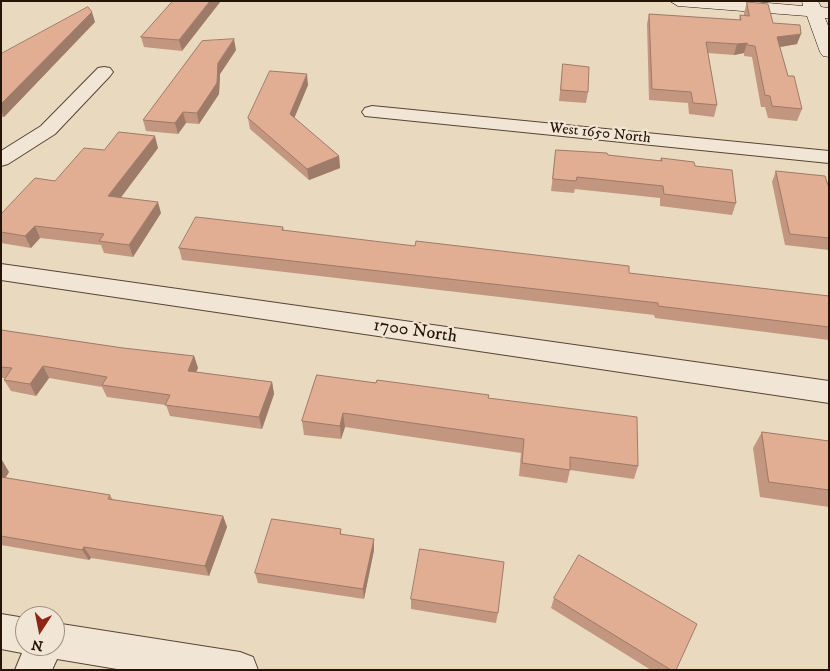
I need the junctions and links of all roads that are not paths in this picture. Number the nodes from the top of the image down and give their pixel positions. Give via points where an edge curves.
1 (678, 1) edge
2 (818, 9) edge
3 (829, 52) edge
4 (104, 72) dead end
5 (372, 112) dead end
6 (829, 157) edge
7 (1, 160) edge
8 (1, 272) edge
9 (829, 392) edge
10 (1, 632) edge
11 (15, 634) edge
12 (65, 643) edge
13 (40, 656) edge
14 (32, 670) edge
15 (240, 670) edge

1 - 2 main road
2 - 3 main road
4 - 7 street via 48,130
5 - 6 street, West 1650 North
8 - 9 street, 1700 North
10 - 11 street
12 - 15 street
13 - 14 street

